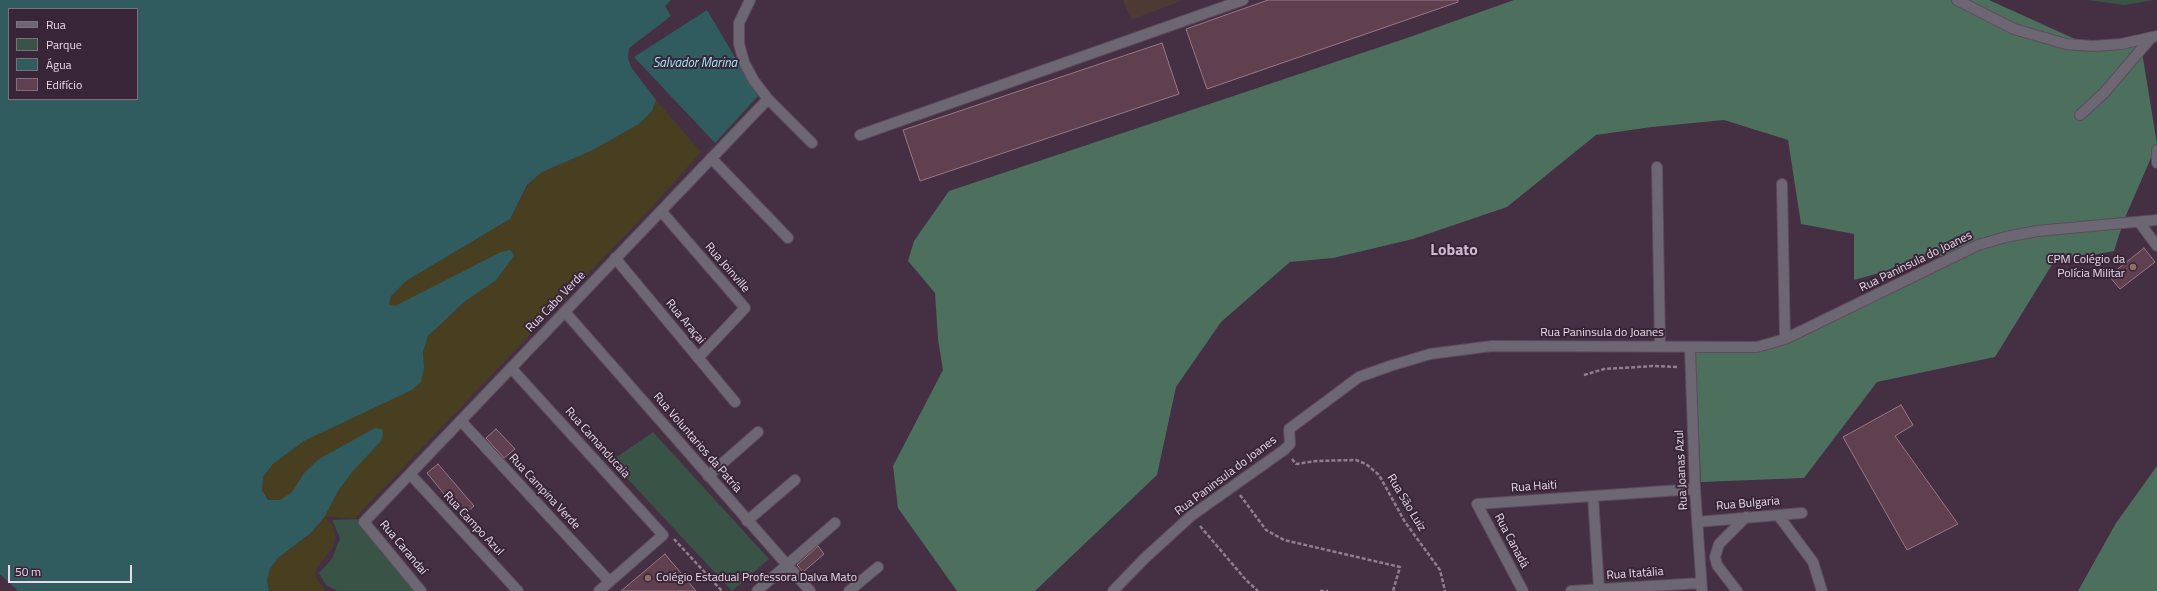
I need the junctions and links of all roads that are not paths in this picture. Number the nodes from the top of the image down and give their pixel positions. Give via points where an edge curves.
1 (750, 0) edge
2 (1243, 0) edge
3 (1957, 0) edge
4 (2154, 38) edge
5 (768, 99) junction
6 (2080, 114) dead end
7 (860, 136) dead end
8 (812, 143) dead end
9 (2157, 150) edge
10 (711, 158) junction
11 (2157, 163) edge
12 (1657, 167) dead end
13 (1782, 184) dead end
14 (661, 211) junction
15 (2157, 220) edge
16 (2139, 222) junction
17 (788, 238) dead end
18 (2157, 246) edge
19 (616, 258) junction
20 (565, 312) junction
21 (1785, 338) junction
22 (1660, 346) junction
23 (1690, 348) junction
24 (698, 358) junction
25 (511, 368) junction
26 (735, 402) dead end
27 (461, 421) junction
28 (758, 432) dead end
29 (410, 474) junction
30 (708, 476) junction
31 (794, 480) dead end
32 (1695, 489) junction
33 (1593, 496) junction
34 (1477, 504) joint
35 (1802, 513) dead end
36 (1778, 515) junction
37 (1746, 517) junction
38 (747, 521) junction
39 (364, 522) joint
40 (1697, 522) junction
41 (835, 523) dead end
42 (786, 565) junction
43 (878, 567) dead end
44 (609, 581) junction
45 (1702, 587) edge
46 (1599, 589) junction
47 (1612, 590) edge
48 (421, 591) edge
49 (518, 591) edge
50 (599, 591) edge
51 (757, 591) edge
52 (810, 591) edge
53 (849, 591) edge
54 (1113, 591) edge
55 (1523, 591) edge
56 (1571, 591) edge
57 (1737, 591) edge
58 (1822, 591) edge

1 - 5 street via 739,23 739,44 744,62 754,81
2 - 7 street
3 - 4 street via 2014,29 2066,44 2093,46
4 - 6 street via 2104,93
5 - 8 street
5 - 10 street, Rua Cabo Verde
9 - 11 street
10 - 14 street, Rua Cabo Verde
10 - 17 street
12 - 22 street
13 - 21 street
14 - 19 street, Rua Cabo Verde
14 - 24 street, Rua Joinville via 745,308
15 - 16 street, Rua Paninsula do Joanes
16 - 18 street
16 - 21 street, Rua Paninsula do Joanes via 2037,231 2006,236 1978,245
19 - 20 street, Rua Cabo Verde
19 - 24 street, Rua Araçai
20 - 25 street, Rua Cabo Verde
20 - 30 street, Rua Voluntarios da Patría
21 - 23 street, Rua Paninsula do Joanes via 1757,347
22 - 23 street, Rua Paninsula do Joanes
22 - 54 street, Rua Paninsula do Joanes via 1492,346 1430,354 1359,377 1289,429 1290,444 1284,450 1191,516 1144,558
23 - 32 street, Rua Joanas Azul
24 - 26 street, Rua Araçai
25 - 27 street, Rua Cabo Verde
25 - 44 street, Rua Camanducaia via 663,535
27 - 29 street, Rua Cabo Verde
27 - 44 street, Rua Campina Verde
28 - 30 street
29 - 39 street, Rua Cabo Verde
29 - 49 street, Rua Campo Azul
30 - 38 street, Rua Voluntarios da Patría
31 - 38 street
32 - 33 street, Rua Haiti
32 - 40 street, Rua Joanas Azul
33 - 34 street, Rua Haiti
33 - 46 street
34 - 55 street, Rua Canadá
35 - 36 street, Rua Bulgaria
36 - 37 street, Rua Bulgaria
36 - 58 street via 1813,562
37 - 40 street, Rua Bulgaria
37 - 57 street via 1719,544 1715,557 1717,565
38 - 42 street, Rua Voluntarios da Patría
39 - 48 street, Rua Carandaí
40 - 45 street, Rua Joanas Azul
41 - 42 street
42 - 51 street
42 - 52 street, Rua Voluntarios da Patría
43 - 53 street
44 - 50 street
45 - 47 street, Rua Itatália
46 - 47 street, Rua Itatália
46 - 56 street, Rua Itatália

